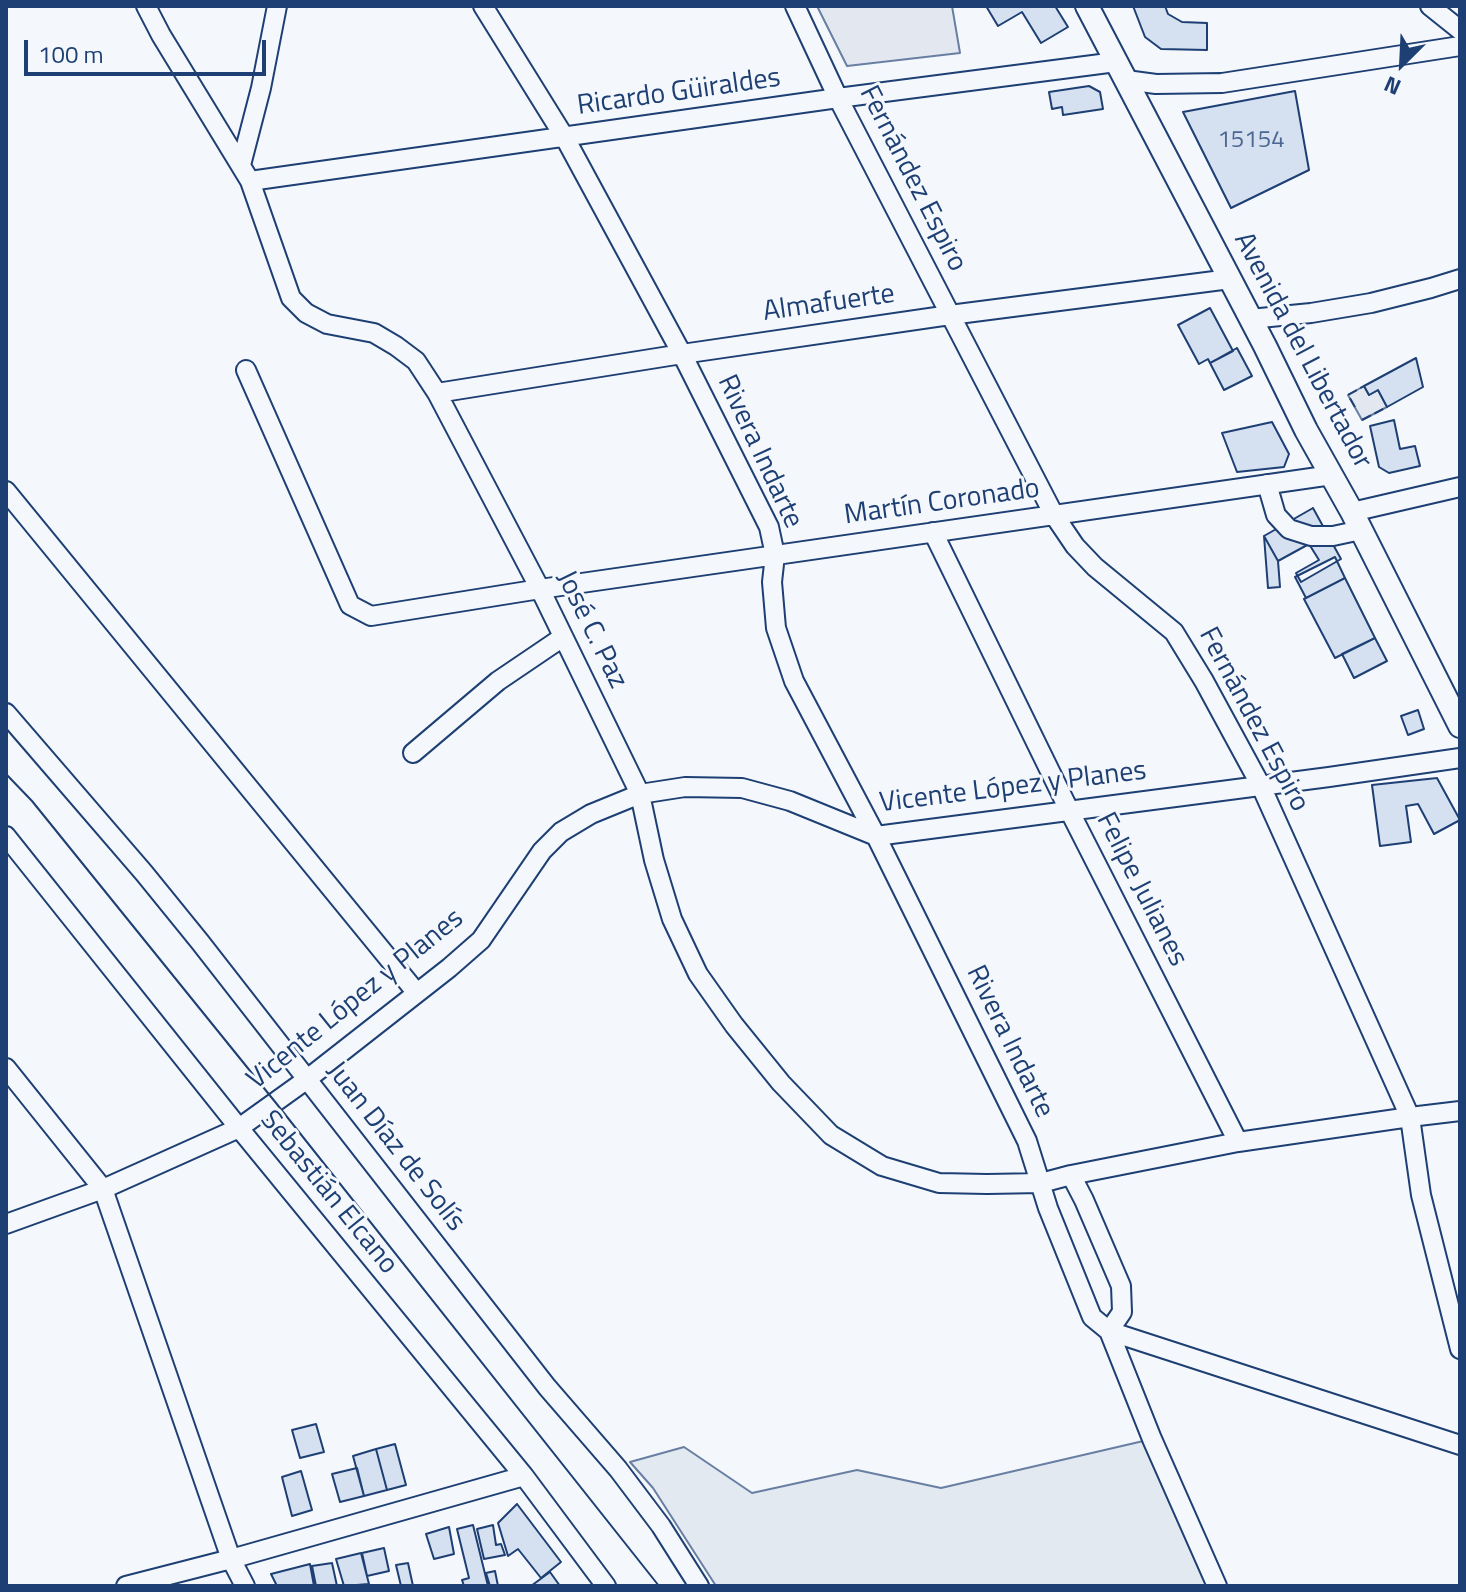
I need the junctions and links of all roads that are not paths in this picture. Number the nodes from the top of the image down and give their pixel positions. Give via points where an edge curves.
1 (146, 6) edge
2 (277, 6) edge
3 (483, 6) edge
4 (795, 6) edge
5 (1087, 6) edge
6 (1430, 6) edge
7 (1460, 30) edge
8 (1460, 46) edge
9 (1121, 71) junction
10 (838, 98) junction
11 (565, 138) junction
12 (246, 173) junction
13 (1230, 279) junction
14 (1460, 279) edge
15 (950, 315) junction
16 (1250, 319) junction
17 (682, 354) junction
18 (246, 370) dead end
19 (437, 393) junction
20 (1332, 475) junction
21 (1267, 484) junction
22 (1460, 487) edge
23 (6, 491) edge
24 (1054, 515) junction
25 (1356, 521) junction
26 (933, 532) junction
27 (775, 555) junction
28 (540, 589) junction
29 (563, 637) junction
30 (6, 713) edge
31 (1460, 726) edge
32 (413, 753) dead end
33 (1460, 758) edge
34 (1261, 786) junction
35 (640, 794) junction
36 (1069, 810) junction
37 (6, 836) edge
38 (876, 836) junction
39 (416, 992) junction
40 (6, 1068) edge
41 (306, 1080) junction
42 (1460, 1111) edge
43 (1410, 1117) junction
44 (239, 1128) junction
45 (1238, 1142) junction
46 (1071, 1175) junction
47 (1041, 1183) junction
48 (103, 1189) junction
49 (6, 1224) edge
50 (1109, 1331) junction
51 (1460, 1349) edge
52 (1460, 1445) edge
53 (524, 1476) junction
54 (231, 1559) junction
55 (126, 1586) edge
56 (245, 1586) edge
57 (606, 1586) edge
58 (699, 1586) edge
59 (1217, 1586) edge

1 - 12 street, José C. Paz
2 - 12 street
3 - 11 street, Rivera Indarte
4 - 10 street, Fernández Espiro
5 - 9 main road, Avenida del Libertador
6 - 7 street
8 - 9 street, Ricardo Güiraldes via 1222,83 1156,84
9 - 10 street, Ricardo Güiraldes
9 - 13 main road, Avenida del Libertador
10 - 11 street, Ricardo Güiraldes
10 - 15 street, Fernández Espiro
11 - 12 street, Ricardo Güiraldes
11 - 17 street, Rivera Indarte
12 - 19 street, José C. Paz via 291,298 327,324 374,333 396,346 416,361
13 - 15 street, Almafuerte
13 - 16 main road, Avenida del Libertador
14 - 16 street via 1371,303
15 - 17 street, Almafuerte
15 - 24 street, Fernández Espiro
16 - 20 main road, Avenida del Libertador
17 - 19 street, Almafuerte
17 - 27 street, Rivera Indarte via 769,527
18 - 28 street, Martín Coronado via 350,605 371,616
19 - 28 street, José C. Paz
20 - 21 street, Martín Coronado
20 - 25 main road, Avenida del Libertador
21 - 24 street, Martín Coronado
21 - 25 street via 1276,515 1289,529 1333,536
22 - 25 street
23 - 39 street
24 - 26 street, Martín Coronado
24 - 34 street, Fernández Espiro via 1095,567 1174,632
25 - 31 main road, Avenida del Libertador
26 - 27 street, Martín Coronado
26 - 36 street, Felipe Julianes
27 - 28 street, Martín Coronado
27 - 38 street, Rivera Indarte via 776,628 794,681
28 - 29 street, José C. Paz
29 - 32 street via 498,681
29 - 35 street, José C. Paz
30 - 41 street, Juan Díaz de Solís via 144,873
33 - 34 street, Vicente López y Planes
34 - 36 street, Vicente López y Planes
34 - 43 street, Fernández Espiro
35 - 38 street, Vicente López y Planes via 685,787 742,788
35 - 39 street, Vicente López y Planes via 561,832 481,940
35 - 47 street, José C. Paz via 672,919 698,974 781,1083 831,1135 882,1166 939,1183
36 - 38 street, Vicente López y Planes
36 - 45 street, Felipe Julianes
37 - 44 street, Sebastián Elcano
38 - 47 street, Rivera Indarte via 1027,1141
39 - 41 street, Vicente López y Planes
40 - 48 street
41 - 44 street, Vicente López y Planes
41 - 58 street, Juan Díaz de Solís via 547,1387 618,1469
42 - 43 street, José C. Paz
43 - 45 street, José C. Paz
43 - 51 street, Fernández Espiro via 1421,1195
44 - 48 street, Vicente López y Planes
44 - 53 street, Sebastián Elcano
45 - 46 street, José C. Paz
46 - 47 street, José C. Paz
46 - 50 street via 1121,1286 1122,1312
47 - 50 street, Rivera Indarte via 1092,1317
48 - 49 street, Vicente López y Planes
48 - 54 street
50 - 52 street
50 - 59 street, Rivera Indarte
53 - 54 street
53 - 57 street, Sebastián Elcano
54 - 55 street
54 - 56 street

